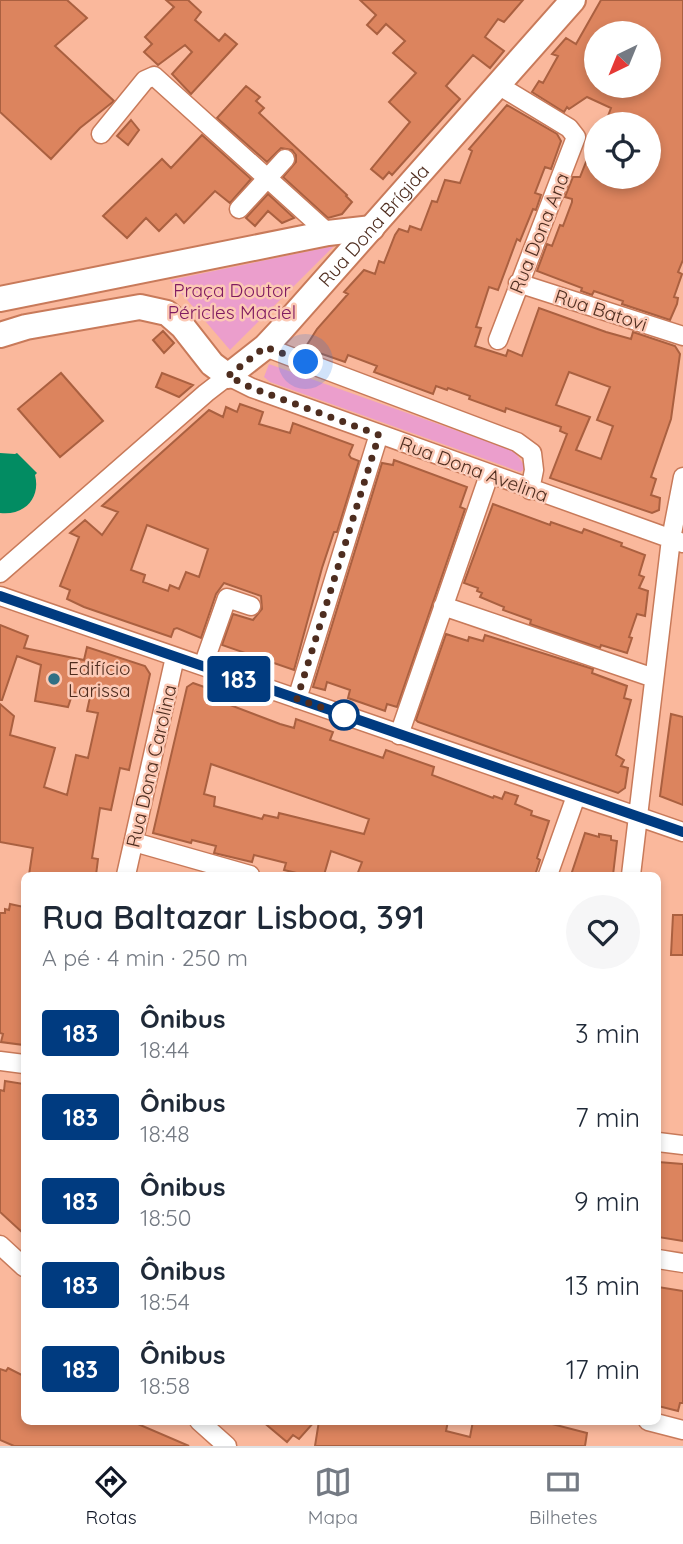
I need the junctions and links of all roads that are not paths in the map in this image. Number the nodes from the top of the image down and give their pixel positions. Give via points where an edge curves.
1 (573, 0) edge
2 (498, 85) junction
3 (101, 134) dead end
4 (285, 159) dead end
5 (267, 178) junction
6 (239, 209) dead end
7 (372, 228) junction
8 (328, 233) junction
9 (518, 283) junction
10 (0, 299) edge
11 (0, 335) edge
12 (683, 336) edge
13 (498, 340) dead end
14 (265, 347) junction
15 (228, 376) junction
16 (379, 435) junction
17 (489, 475) junction
18 (683, 477) edge
19 (530, 489) junction
20 (677, 541) edge
21 (0, 573) edge
22 (0, 596) edge
23 (251, 606) dead end
24 (443, 606) junction
25 (175, 657) junction
26 (203, 666) junction
27 (654, 678) junction
28 (297, 699) junction
29 (399, 734) junction
30 (576, 796) junction
31 (638, 817) junction
32 (683, 832) edge
33 (134, 842) junction
34 (127, 872) edge
35 (239, 872) edge
36 (549, 872) edge
37 (631, 872) edge
38 (0, 1061) edge
39 (21, 1064) edge
40 (661, 1142) edge
41 (683, 1145) edge
42 (0, 1245) edge
43 (661, 1259) edge
44 (683, 1263) edge
45 (21, 1264) edge
46 (661, 1424) edge
47 (203, 1425) edge
48 (683, 1430) edge
49 (227, 1446) edge

1 - 2 street, Rua Dona Brígida
2 - 7 street, Rua Dona Brígida
2 - 9 street, Rua Dona Ana via 569,128 576,137
3 - 5 street via 145,79 154,76
4 - 5 street
5 - 6 street
5 - 8 street
7 - 8 street
7 - 14 street, Rua Dona Brígida
8 - 10 street
9 - 12 street, Rua Batovi
9 - 13 street, Rua Dona Ana
11 - 15 street via 140,307 154,309 183,327 212,364
14 - 15 street, Rua Dona Brígida
14 - 19 street via 517,442 532,453
15 - 16 street, Rua Dona Avelina
15 - 21 street, Rua Dona Brígida
16 - 17 street, Rua Dona Avelina
16 - 28 street
17 - 19 street, Rua Dona Avelina
17 - 24 street
18 - 20 street
19 - 20 street, Rua Dona Avelina
20 - 27 street
22 - 25 street
23 - 26 street via 227,598
24 - 27 street
24 - 29 street
25 - 26 street
25 - 33 street, Rua Dona Carolina
26 - 28 street
27 - 31 street
28 - 29 street
29 - 30 street
30 - 31 street
30 - 36 street
31 - 32 street
31 - 37 street
33 - 34 street, Rua Dona Carolina
33 - 35 street
38 - 39 street
40 - 41 street
42 - 45 street
43 - 44 street
46 - 48 street
47 - 49 street

